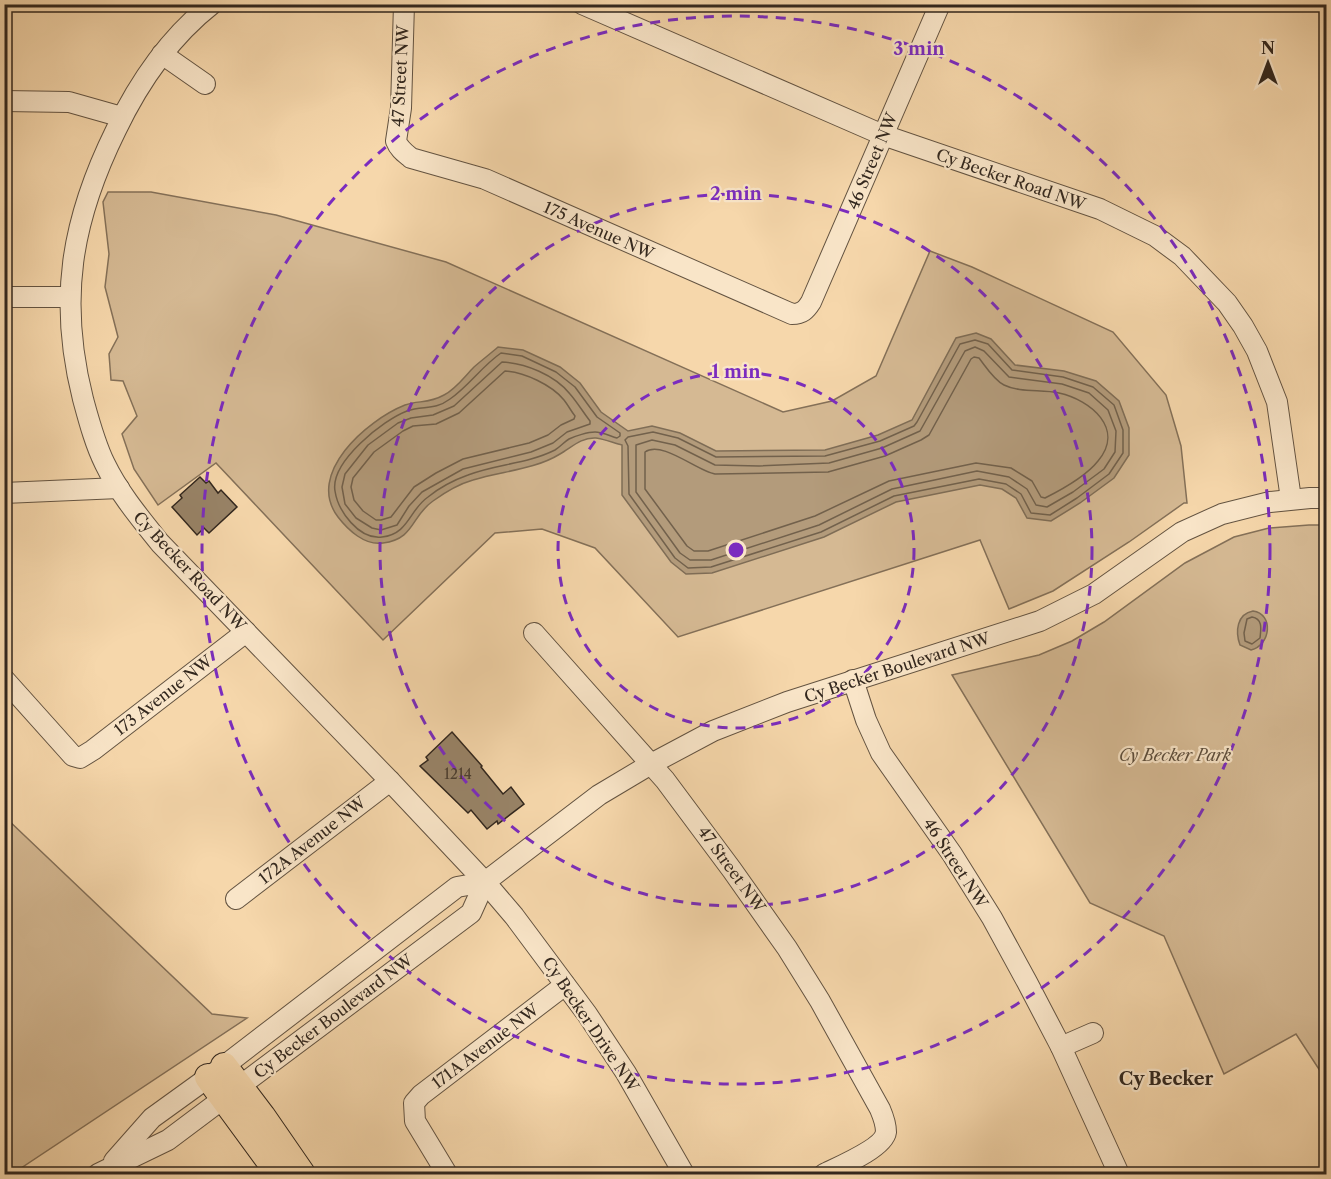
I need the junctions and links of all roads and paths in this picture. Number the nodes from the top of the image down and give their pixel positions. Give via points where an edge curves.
1 (213, 4) edge
2 (404, 4) edge
3 (582, 4) edge
4 (940, 4) edge
5 (162, 54) junction
6 (205, 84) dead end
7 (4, 101) edge
8 (122, 117) junction
9 (883, 135) junction
10 (398, 147) joint
11 (4, 297) edge
12 (69, 297) junction
13 (800, 314) joint
14 (119, 488) junction
15 (4, 493) edge
16 (1326, 498) edge
17 (1291, 499) junction
18 (246, 632) junction
19 (534, 633) dead end
20 (4, 679) edge
21 (853, 680) junction
22 (651, 764) junction
23 (390, 781) junction
24 (485, 882) junction
25 (236, 900) dead end
26 (565, 985) junction
27 (1094, 1033) dead end
28 (1061, 1047) junction
29 (216, 1072) junction
30 (232, 1092) junction
31 (103, 1172) edge
32 (279, 1174) edge
33 (302, 1174) edge
34 (447, 1174) edge
35 (684, 1174) edge
36 (824, 1174) edge
37 (1119, 1174) edge

1 - 5 street, Cy Becker Road NW
2 - 10 street, 47 Street NW
3 - 9 street, Cy Becker Road NW
4 - 9 street, 46 Street NW
5 - 6 street
5 - 8 street, Cy Becker Road NW
7 - 8 street via 69,102
8 - 12 street, Cy Becker Road NW via 85,203
9 - 13 street, 46 Street NW via 811,302
9 - 17 street, Cy Becker Road NW via 1100,209 1155,236 1182,256 1227,303 1257,351 1277,402
10 - 13 street, 175 Avenue NW via 411,158 485,179 784,312
11 - 12 street
12 - 14 street, Cy Becker Road NW via 73,353 81,392 105,464
14 - 15 street
14 - 18 street, Cy Becker Road NW via 160,543
16 - 17 street, Cy Becker Boulevard NW
17 - 21 street, Cy Becker Boulevard NW via 1201,522 1094,594 1040,621
18 - 20 street, 173 Avenue NW via 80,758 73,756
18 - 23 street, Cy Becker Road NW
19 - 22 street, 47 Street NW
21 - 22 street, Cy Becker Boulevard NW via 722,728
21 - 28 street, 46 Street NW via 881,753 986,909
22 - 24 street, Cy Becker Boulevard NW via 599,795
22 - 36 street, 47 Street NW via 787,948 880,1109 886,1134 882,1142
23 - 24 street, Cy Becker Road NW
23 - 25 street, 172A Avenue NW
24 - 26 street, Cy Becker Drive NW
24 - 29 street, Cy Becker Boulevard NW via 457,887
24 - 30 street, Cy Becker Boulevard NW via 471,913
26 - 34 street, 171A Avenue NW via 414,1103 420,1130
26 - 35 street, Cy Becker Drive NW via 626,1073
27 - 28 street
28 - 37 street, 46 Street NW
29 - 30 main road
29 - 31 street, Cy Becker Boulevard NW via 152,1119
30 - 31 street, Cy Becker Boulevard NW via 168,1140
30 - 32 main road
30 - 33 main road

